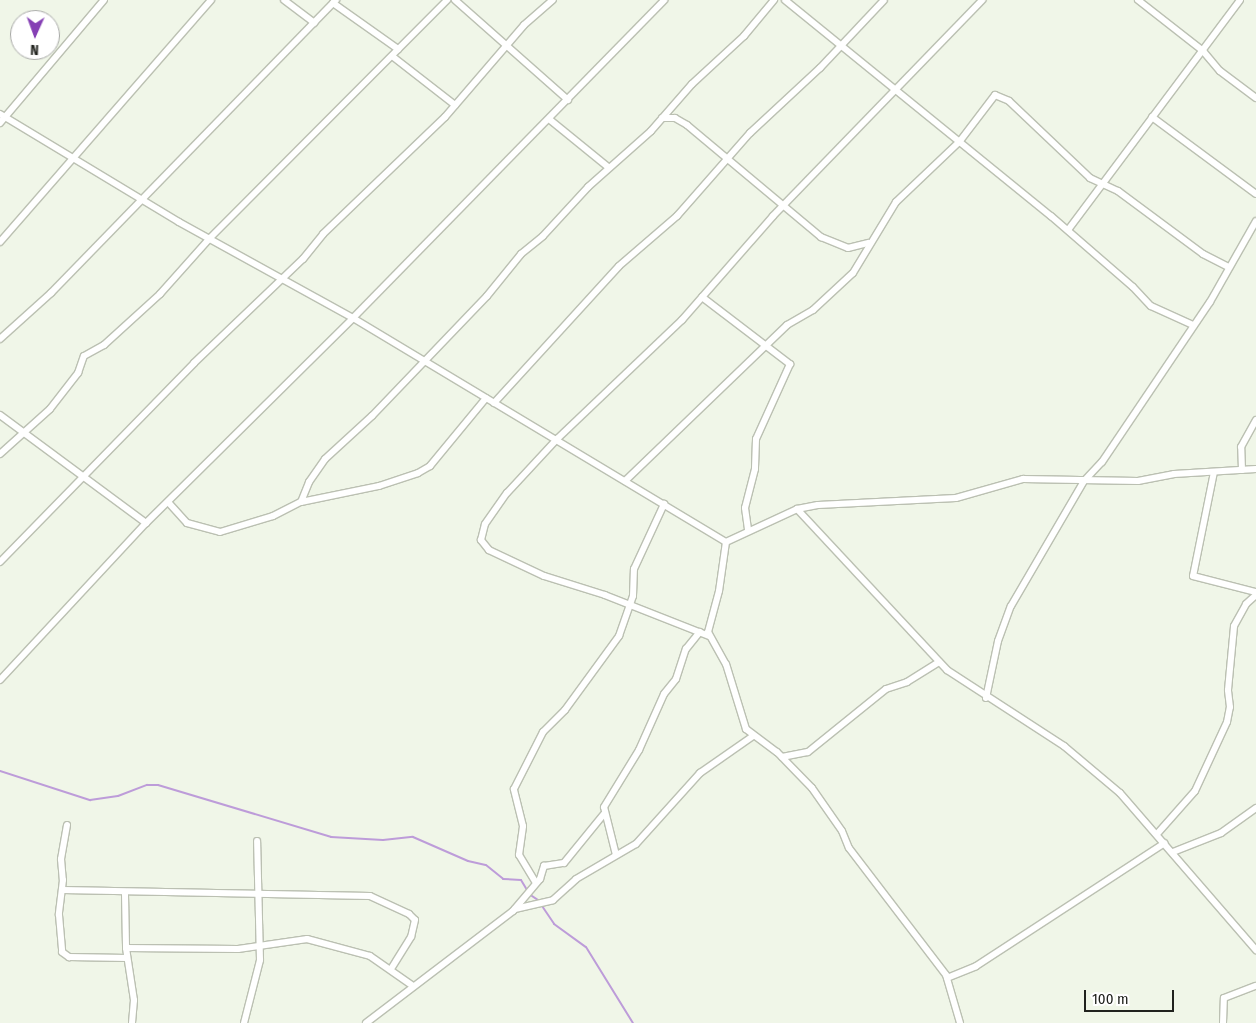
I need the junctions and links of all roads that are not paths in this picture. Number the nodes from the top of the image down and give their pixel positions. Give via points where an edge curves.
1 (104, 0) edge
2 (211, 0) edge
3 (284, 0) edge
4 (448, 0) edge
5 (454, 0) edge
6 (553, 0) edge
7 (664, 0) edge
8 (774, 0) edge
9 (785, 0) edge
10 (884, 0) edge
11 (982, 0) edge
12 (1138, 0) edge
13 (1240, 0) edge
14 (334, 1) edge
15 (314, 23) junction
16 (841, 44) junction
17 (506, 46) junction
18 (398, 49) junction
19 (1203, 51) junction
20 (392, 56) junction
21 (896, 89) junction
22 (1256, 98) edge
23 (568, 100) junction
24 (455, 105) junction
25 (3, 115) edge
26 (1152, 117) junction
27 (662, 118) junction
28 (549, 120) junction
29 (0, 123) edge
30 (960, 141) junction
31 (75, 157) junction
32 (727, 158) junction
33 (608, 167) junction
34 (1100, 184) junction
35 (1256, 194) edge
36 (143, 199) junction
37 (783, 207) junction
38 (1256, 221) edge
39 (1068, 230) junction
40 (210, 238) junction
41 (0, 242) edge
42 (868, 243) junction
43 (1228, 267) junction
44 (281, 278) junction
45 (702, 297) junction
46 (353, 318) junction
47 (1193, 325) junction
48 (0, 339) edge
49 (763, 347) junction
50 (422, 361) junction
51 (486, 398) junction
52 (494, 403) junction
53 (0, 415) edge
54 (1256, 420) edge
55 (26, 434) junction
56 (557, 440) junction
57 (0, 454) edge
58 (1256, 469) edge
59 (1242, 470) junction
60 (1214, 472) junction
61 (82, 476) junction
62 (625, 481) junction
63 (1084, 482) junction
64 (168, 502) junction
65 (301, 502) junction
66 (664, 504) junction
67 (797, 509) junction
68 (146, 523) junction
69 (748, 530) junction
70 (726, 542) junction
71 (0, 562) edge
72 (1256, 593) edge
73 (630, 604) junction
74 (700, 632) junction
75 (709, 636) junction
76 (939, 662) junction
77 (0, 680) edge
78 (986, 698) junction
79 (753, 736) junction
80 (782, 757) junction
81 (1256, 808) edge
82 (604, 814) junction
83 (67, 826) dead end
84 (1157, 834) junction
85 (257, 841) dead end
86 (1166, 843) junction
87 (1173, 852) junction
88 (616, 855) junction
89 (536, 883) junction
90 (63, 890) junction
91 (125, 894) junction
92 (258, 896) junction
93 (515, 909) junction
94 (261, 947) junction
95 (126, 948) junction
96 (1256, 950) edge
97 (127, 958) junction
98 (391, 969) junction
99 (947, 978) junction
100 (413, 986) junction
101 (1256, 986) edge
102 (132, 1023) edge
103 (244, 1023) edge
104 (366, 1023) edge
105 (960, 1023) edge
106 (1223, 1023) edge

1 - 25 street
2 - 31 street
3 - 15 street
4 - 18 street
5 - 17 street
6 - 17 street
7 - 23 street
8 - 27 street via 744,36
9 - 16 street
10 - 16 street
11 - 21 street
12 - 19 street
13 - 19 street
14 - 15 street
14 - 18 street
15 - 36 street
16 - 21 street
16 - 32 street
17 - 23 street
17 - 24 street
18 - 20 street
19 - 22 street via 1220,71
19 - 26 street
20 - 24 street
20 - 40 street
21 - 30 street
21 - 37 street
23 - 28 street
24 - 44 street
25 - 29 street
25 - 31 street
26 - 34 street
26 - 35 street
27 - 32 street via 682,122
27 - 33 street
28 - 33 street
28 - 46 street
30 - 34 street via 990,99 1000,95
30 - 39 street
30 - 42 street via 901,195
31 - 36 street
31 - 41 street
32 - 37 street
32 - 52 street via 677,216 619,266
33 - 50 street
34 - 39 street
34 - 43 street via 1118,191 1203,254
36 - 40 street
36 - 48 street
37 - 42 street via 818,235 844,247 851,249
37 - 45 street
38 - 43 street
39 - 47 street via 1151,306
40 - 44 street
40 - 55 street via 160,294 104,346 84,356 66,389
42 - 49 street via 852,273 813,310 787,325
43 - 47 street
44 - 46 street
44 - 61 street
45 - 49 street
45 - 56 street
46 - 50 street
46 - 64 street
47 - 63 street via 1102,462
49 - 62 street
49 - 69 street via 787,359 790,367 756,439 755,469 745,508
50 - 51 street
50 - 65 street via 372,416 322,463
51 - 52 street
51 - 65 street via 422,472 379,486
52 - 56 street
53 - 55 street
54 - 59 street via 1241,447
55 - 57 street
55 - 61 street
56 - 62 street
56 - 73 street via 491,513 481,543 544,576
58 - 59 street
59 - 60 street
60 - 63 street via 1174,474 1138,481
60 - 72 street via 1193,576
61 - 68 street
61 - 71 street
62 - 66 street
63 - 67 street via 1023,479 956,498 858,502
63 - 78 street via 1011,606 998,641
64 - 65 street via 185,521 215,532 272,516
64 - 68 street
66 - 70 street
66 - 73 street via 634,569
67 - 69 street
67 - 76 street
68 - 77 street
69 - 70 street
70 - 75 street
72 - 84 street via 1234,626 1227,722 1195,791
73 - 74 street
73 - 89 street via 619,636 564,710 546,727 516,782 513,795 523,826 519,855
74 - 75 street
74 - 82 street via 686,649 676,679 664,694 639,750 606,801
75 - 79 street via 726,664 740,716
76 - 78 street
76 - 80 street via 907,682 886,689 808,752
78 - 84 street via 1087,764 1120,793
79 - 80 street
79 - 88 street via 700,773 638,842
80 - 99 street via 812,788 842,831 849,848
81 - 87 street via 1221,833
82 - 88 street
82 - 89 street via 564,863 544,866
83 - 90 street via 61,859
84 - 86 street
85 - 92 street
86 - 87 street
86 - 99 street via 976,966
87 - 96 street
88 - 93 street via 576,879 553,900
89 - 93 street
90 - 91 street
90 - 97 street via 59,920 64,955
91 - 92 street via 192,892
91 - 95 street
92 - 94 street
92 - 98 street via 364,894 409,914 414,920 414,930
93 - 100 street
94 - 95 street
94 - 98 street via 310,940 370,956
94 - 103 street
95 - 97 street
97 - 102 street via 132,980
98 - 100 street
99 - 105 street
100 - 104 street
101 - 106 street via 1224,998

